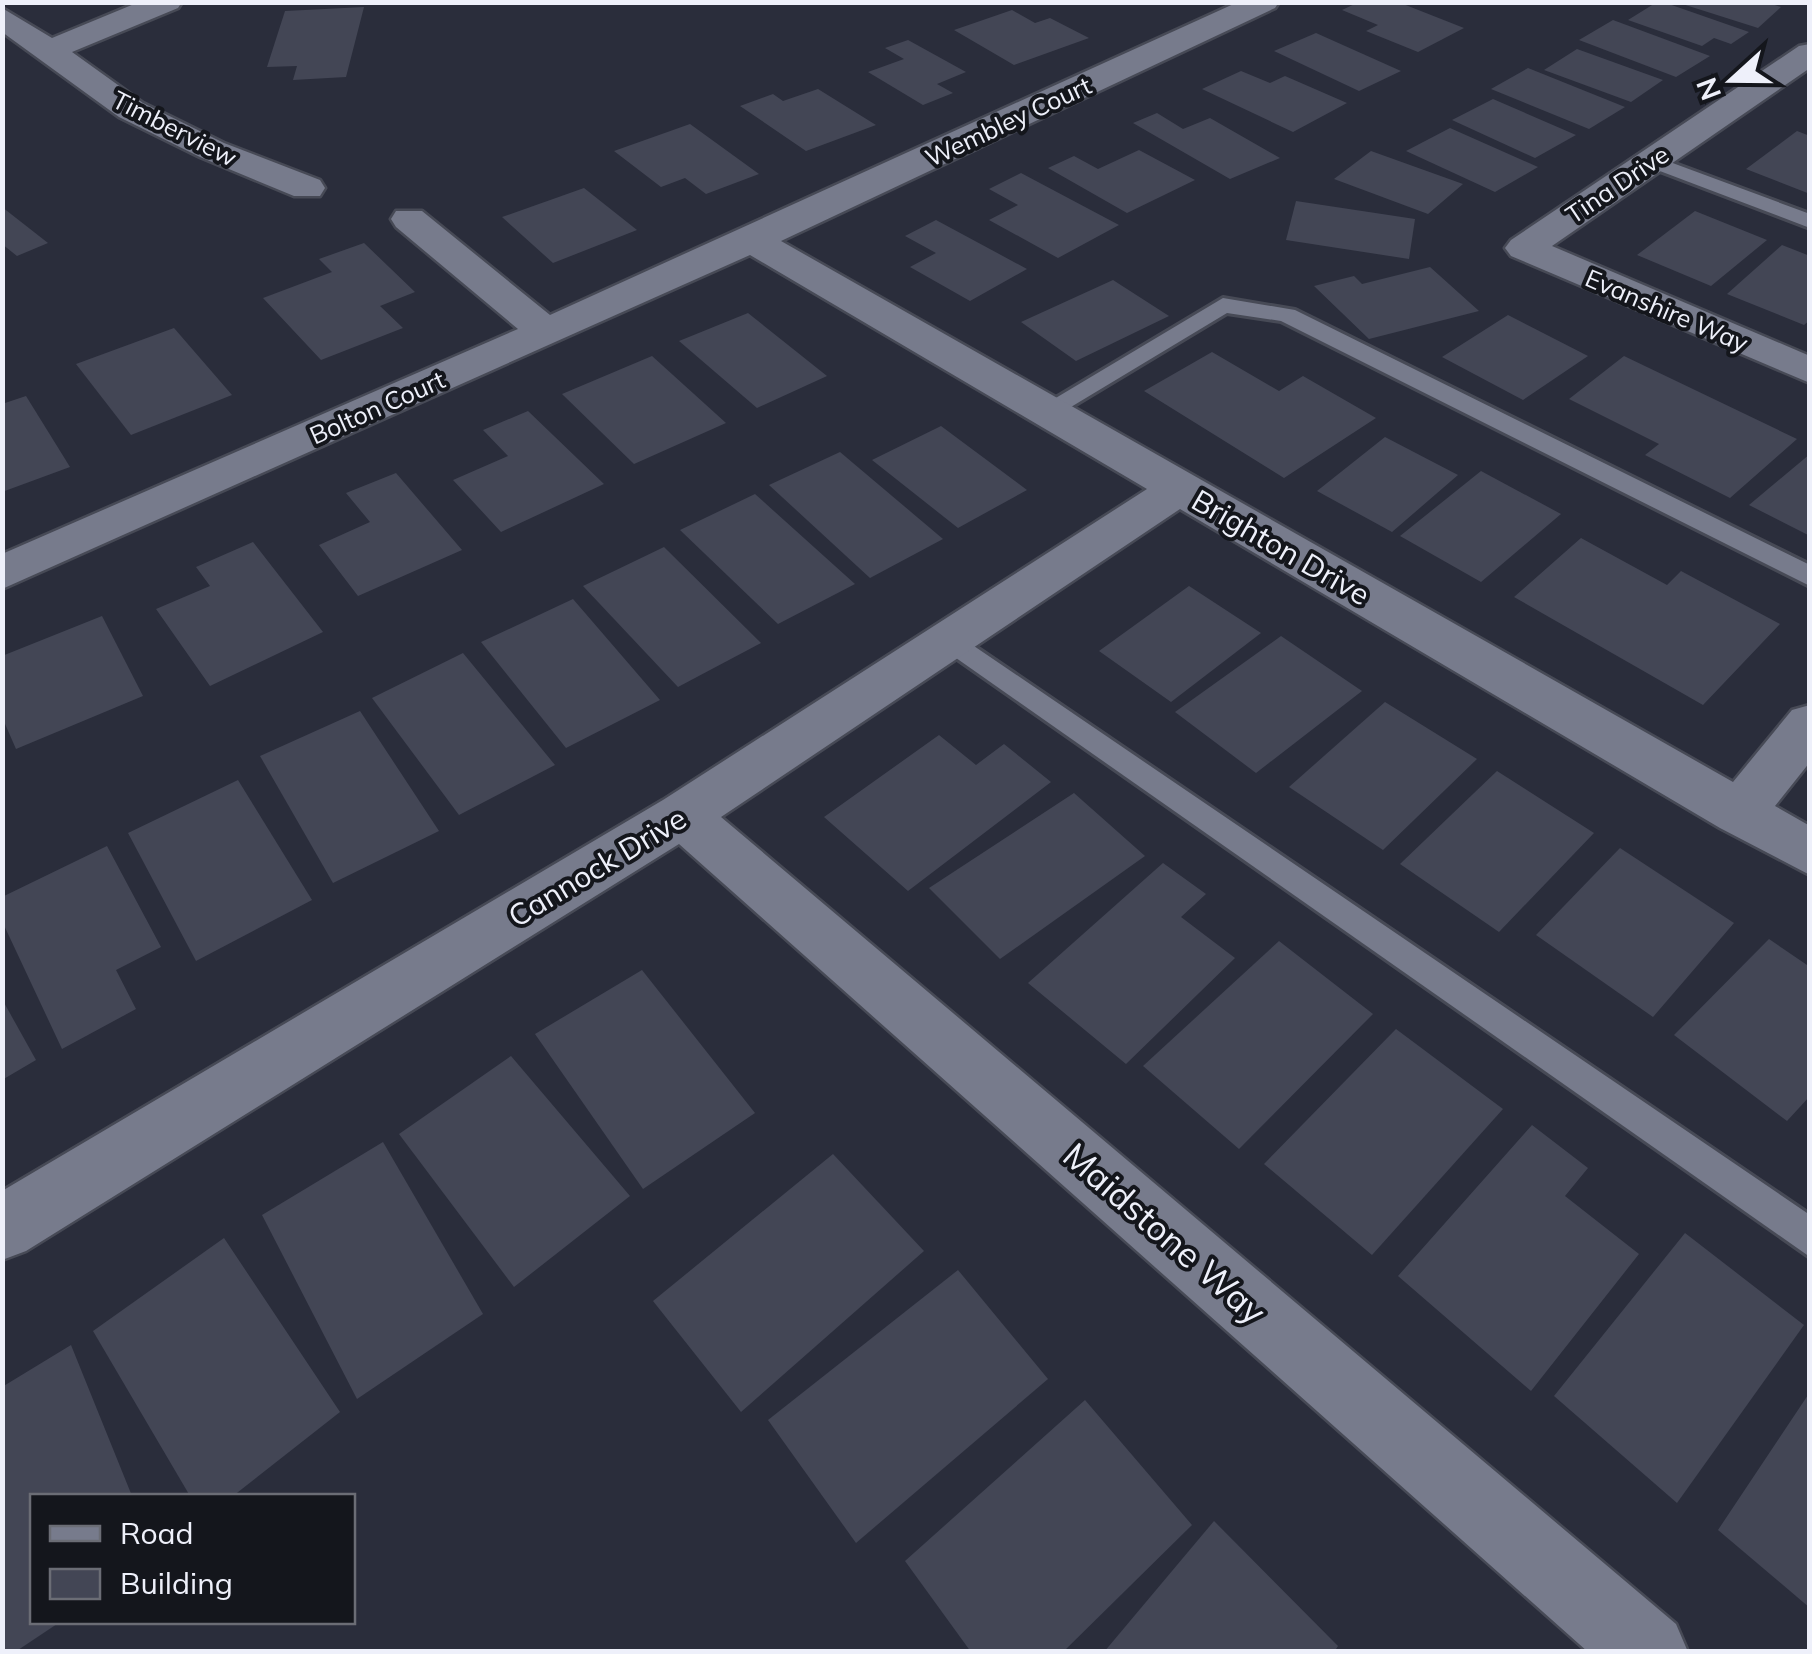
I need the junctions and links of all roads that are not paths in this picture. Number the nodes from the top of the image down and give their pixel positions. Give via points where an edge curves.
1 (167, 2) edge
2 (1264, 2) edge
3 (2, 17) edge
4 (52, 49) junction
5 (1810, 52) edge
6 (1760, 86) junction
7 (1793, 98) dead end
8 (1651, 161) junction
9 (307, 188) dead end
10 (409, 219) dead end
11 (1810, 222) edge
12 (752, 240) junction
13 (1524, 248) joint
14 (546, 332) junction
15 (1810, 372) edge
16 (1047, 411) junction
17 (1180, 488) junction
18 (2, 573) edge
19 (1810, 577) edge
20 (949, 640) junction
21 (1810, 724) edge
22 (1739, 812) junction
23 (682, 815) junction
24 (1810, 854) edge
25 (2, 1228) edge
26 (1810, 1238) edge
27 (1648, 1652) edge

1 - 4 street
2 - 12 street, Wembley Court
3 - 4 street, Timberview
4 - 9 street, Timberview via 131,110
5 - 6 street, Tina Drive
6 - 7 street
6 - 8 street, Tina Drive
8 - 11 lane
8 - 13 street, Tina Drive
10 - 14 street
12 - 14 street, Bolton Court
12 - 16 street, Brighton Drive
13 - 15 street, Evanshire Way
14 - 18 street, Bolton Court
16 - 17 street, Brighton Drive
16 - 19 lane via 1223,306 1286,315
17 - 20 street, Cannock Drive
17 - 22 street, Brighton Drive
20 - 23 street, Cannock Drive
20 - 26 lane
21 - 22 street
22 - 24 street, Brighton Drive
23 - 25 street, Cannock Drive
23 - 27 street, Maidstone Way

